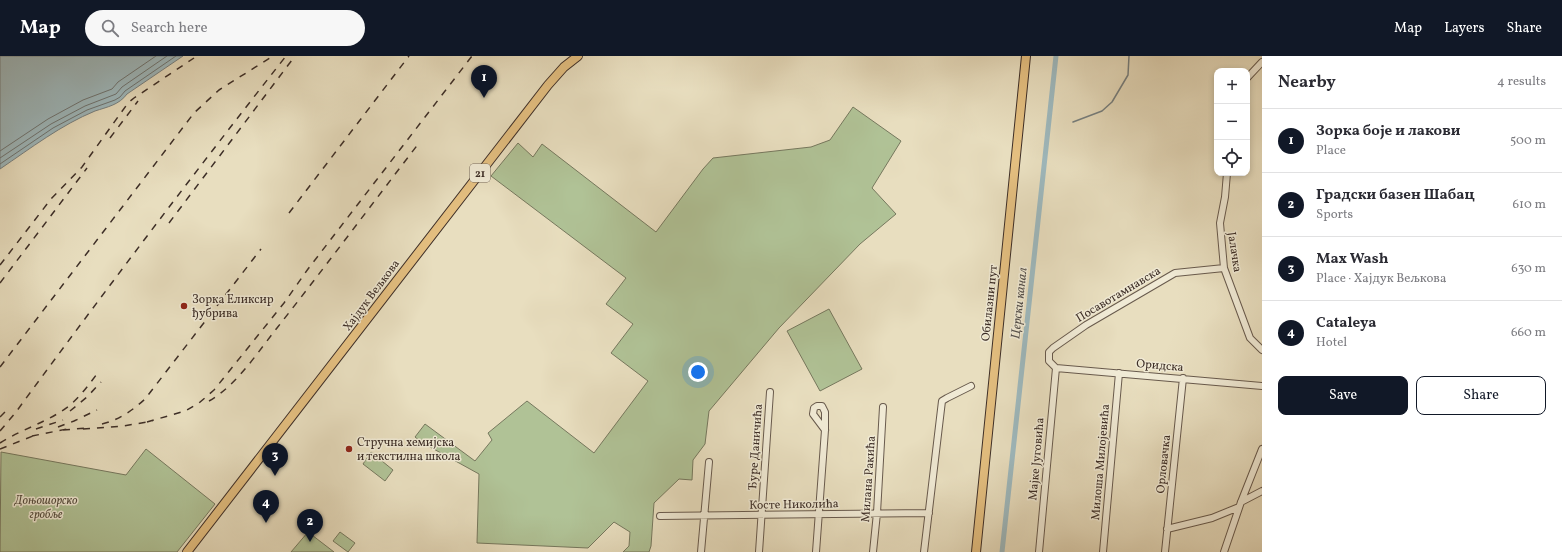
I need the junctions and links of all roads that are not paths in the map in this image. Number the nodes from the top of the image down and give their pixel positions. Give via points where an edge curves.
1 (578, 56) edge
2 (1026, 56) edge
3 (1262, 62) edge
4 (1250, 75) edge
5 (1227, 176) edge
6 (1224, 268) junction
7 (1262, 350) edge
8 (1056, 368) junction
9 (1119, 373) junction
10 (1183, 378) junction
11 (971, 386) dead end
12 (1262, 386) edge
13 (770, 392) dead end
14 (884, 407) dead end
15 (825, 430) dead end
16 (1262, 449) edge
17 (709, 462) dead end
18 (1262, 491) edge
19 (1240, 505) junction
20 (877, 513) junction
21 (929, 513) junction
22 (818, 514) junction
23 (660, 516) dead end
24 (704, 516) junction
25 (762, 516) junction
26 (1167, 529) junction
27 (187, 552) edge
28 (701, 552) edge
29 (759, 552) edge
30 (816, 552) edge
31 (873, 552) edge
32 (924, 552) edge
33 (976, 552) edge
34 (1039, 552) edge
35 (1103, 552) edge
36 (1164, 552) edge
37 (1224, 552) edge

1 - 27 main road, Хајдук Вељкова / 21 via 564,67 545,89
2 - 33 main road, Обилазни пут
3 - 4 street
5 - 6 street, Јалачка via 1220,223
6 - 7 street, Јалачка via 1250,338
6 - 8 street, Посавотамнавска via 1175,273 1053,348 1049,352 1050,361
8 - 9 street, Оридска
8 - 34 street, Мајке Југовића
9 - 10 street, Оридска
9 - 35 street, Милоша Милојевића
10 - 12 street, Оридска
10 - 26 street, Орловачка
11 - 21 street via 942,402
13 - 25 street, Ђуре Даничића
14 - 20 street, Милана Ракића
15 - 22 street
16 - 19 street
17 - 24 street
18 - 19 street
19 - 26 street via 1212,518
19 - 37 street
20 - 21 street, Косте Николића
20 - 22 street, Косте Николића
20 - 31 street, Милана Ракића
21 - 32 street
22 - 25 street, Косте Николића
22 - 30 street
23 - 24 street, Косте Николића
24 - 25 street, Косте Николића
24 - 28 street
25 - 29 street, Ђуре Даничића
26 - 36 street, Орловачка

